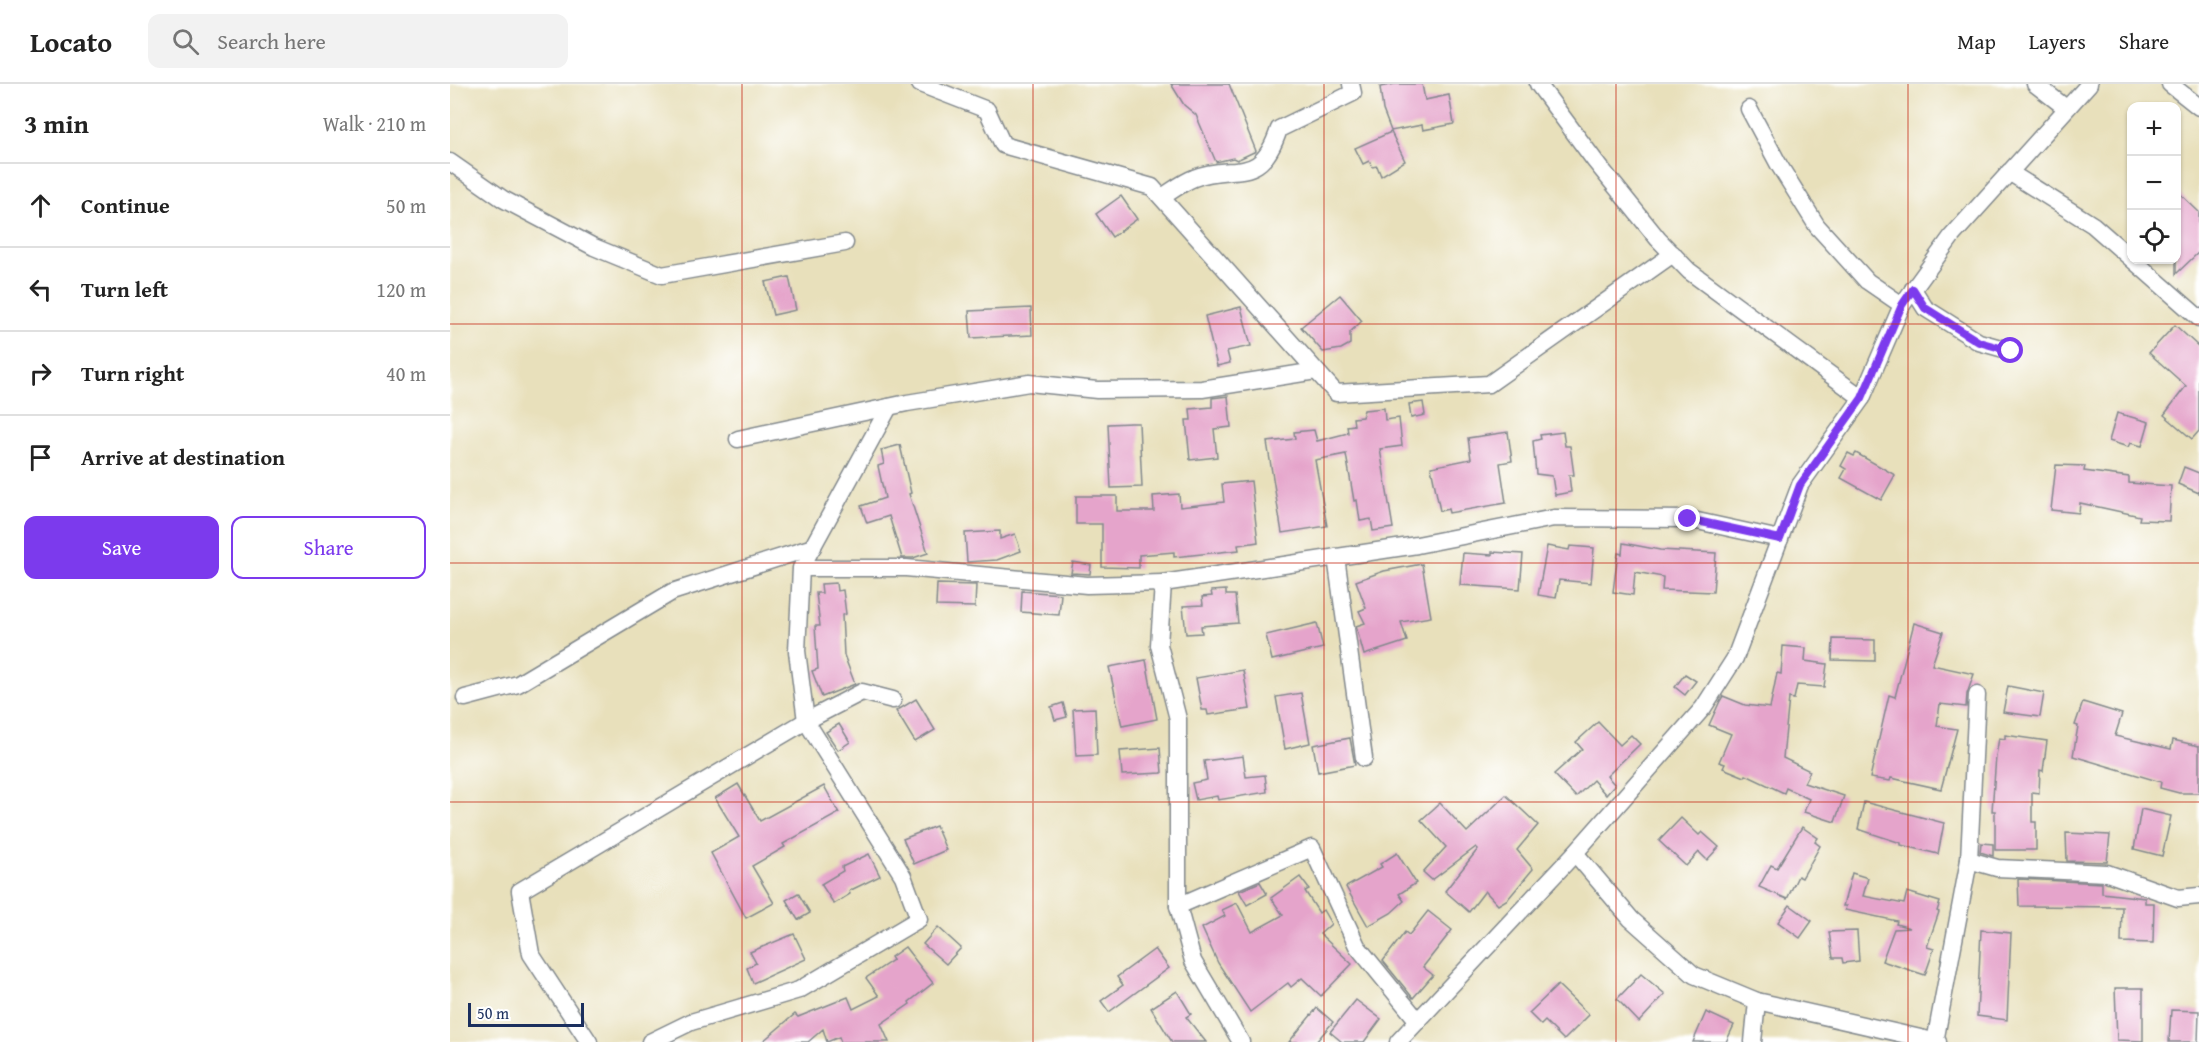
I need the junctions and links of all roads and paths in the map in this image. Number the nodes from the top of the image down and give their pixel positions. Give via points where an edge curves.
1 (920, 84) edge
2 (1351, 84) edge
3 (1538, 84) edge
4 (2035, 84) edge
5 (2089, 84) edge
6 (2170, 84) edge
7 (2199, 107) edge
8 (2066, 108) junction
9 (1749, 109) dead end
10 (450, 162) edge
11 (2009, 172) junction
12 (1162, 197) junction
13 (845, 243) dead end
14 (1673, 254) junction
15 (1913, 289) junction
16 (1902, 305) junction
17 (2199, 318) edge
18 (2011, 351) dead end
19 (1316, 371) junction
20 (1862, 398) junction
21 (890, 407) junction
22 (738, 439) dead end
23 (1780, 539) junction
24 (813, 548) junction
25 (1336, 557) junction
26 (801, 568) junction
27 (1163, 583) junction
28 (1977, 695) dead end
29 (465, 698) dead end
30 (893, 700) dead end
31 (806, 722) junction
32 (1364, 758) dead end
33 (1575, 853) junction
34 (1969, 860) junction
35 (2199, 896) edge
36 (1178, 906) junction
37 (1757, 1000) junction
38 (1418, 1021) junction
39 (588, 1042) edge
40 (650, 1042) edge
41 (1241, 1042) edge
42 (1398, 1042) edge
43 (1753, 1042) edge
44 (1937, 1042) edge

1 - 12 street via 987,110 1003,145 1152,187
2 - 12 street via 1353,93 1279,129 1273,149 1248,171 1194,177
3 - 14 street via 1595,161
4 - 8 street
5 - 8 street
6 - 7 street
8 - 11 street
9 - 16 street via 1817,226 1867,281
10 - 13 street via 503,199 594,247 662,275
11 - 15 street via 1952,236
11 - 17 street via 2093,225
12 - 19 street
14 - 19 street via 1489,384 1336,393
14 - 20 street via 1689,271
15 - 16 street
15 - 18 street via 1925,308 1979,342
16 - 20 street
19 - 21 street via 1202,389 1097,390 1029,383
20 - 23 street via 1800,485
21 - 22 street
21 - 24 street
23 - 25 street via 1688,519 1554,518
23 - 33 street via 1735,658 1703,708
24 - 26 street
24 - 29 street via 672,592 518,684
25 - 27 street
25 - 32 street
26 - 27 street via 906,568 1088,585
26 - 31 street via 797,651
27 - 36 street via 1159,645 1178,719
28 - 34 street
30 - 31 street via 862,693
31 - 39 street via 520,891 531,954
31 - 40 street via 903,876 919,919 799,990 691,1022
33 - 37 street via 1631,920 1694,975
33 - 38 street
34 - 35 street via 1997,868 2107,873 2178,898
34 - 44 street
36 - 38 street via 1312,848 1357,946
36 - 41 street via 1193,961
37 - 43 street
37 - 44 street
38 - 42 street

